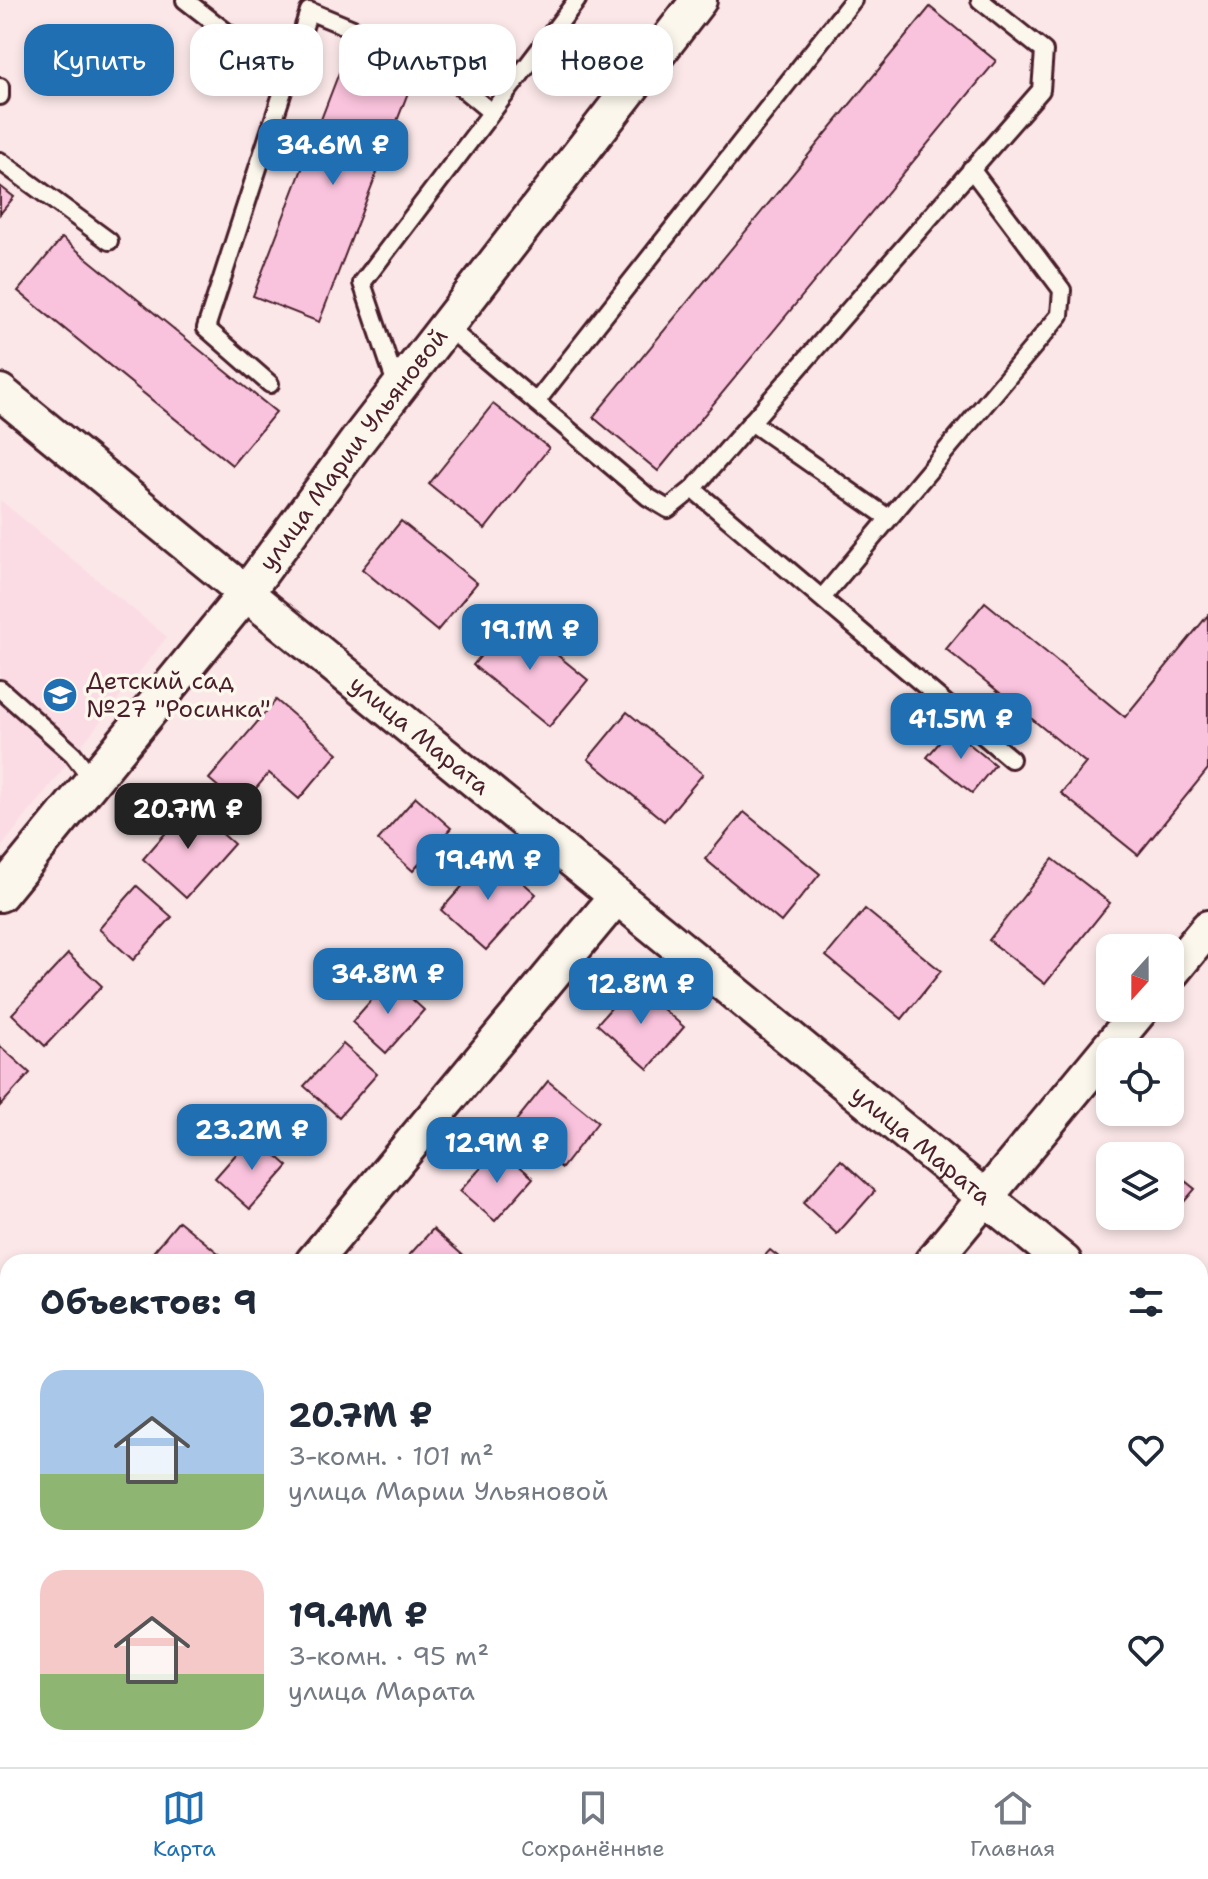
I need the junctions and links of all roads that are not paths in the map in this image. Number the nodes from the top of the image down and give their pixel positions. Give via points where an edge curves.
1 (185, 0) edge
2 (577, 0) edge
3 (699, 0) edge
4 (853, 0) edge
5 (980, 0) edge
6 (314, 6) edge
7 (216, 24) edge
8 (0, 87) edge
9 (0, 96) edge
10 (282, 96) edge
11 (491, 112) junction
12 (0, 161) edge
13 (971, 169) junction
14 (109, 241) dead end
15 (446, 326) junction
16 (270, 384) dead end
17 (398, 388) junction
18 (0, 392) edge
19 (536, 402) junction
20 (751, 422) junction
21 (693, 489) junction
22 (887, 517) junction
23 (246, 593) junction
24 (822, 598) junction
25 (0, 689) edge
26 (1011, 759) dead end
27 (93, 780) junction
28 (0, 894) edge
29 (617, 896) junction
30 (1208, 928) edge
31 (1184, 957) edge
32 (1130, 1022) edge
33 (985, 1198) junction
34 (320, 1254) edge
35 (939, 1254) edge
36 (1054, 1254) edge

1 - 7 lane
2 - 11 lane
3 - 15 street, улица Марии Ульяновой
4 - 19 lane
5 - 13 lane via 1044,51 1041,90
6 - 11 lane via 428,60
8 - 9 lane
10 - 16 lane via 206,328
11 - 17 lane via 362,283
12 - 14 lane
13 - 20 lane
13 - 22 lane via 1062,290 1060,315
15 - 17 street, улица Марии Ульяновой
15 - 19 lane
17 - 23 street, улица Марии Ульяновой
18 - 23 street, улица Марата
19 - 21 lane via 668,509
20 - 21 lane
20 - 22 lane
21 - 24 lane
22 - 24 lane
23 - 27 street, улица Марии Ульяновой
23 - 29 street, улица Марата
24 - 26 lane
25 - 27 lane via 73,754
27 - 28 street, улица Марии Ульяновой
29 - 33 street, улица Марата
29 - 34 street
30 - 31 street
32 - 33 street
33 - 35 street
33 - 36 street, улица Марата

